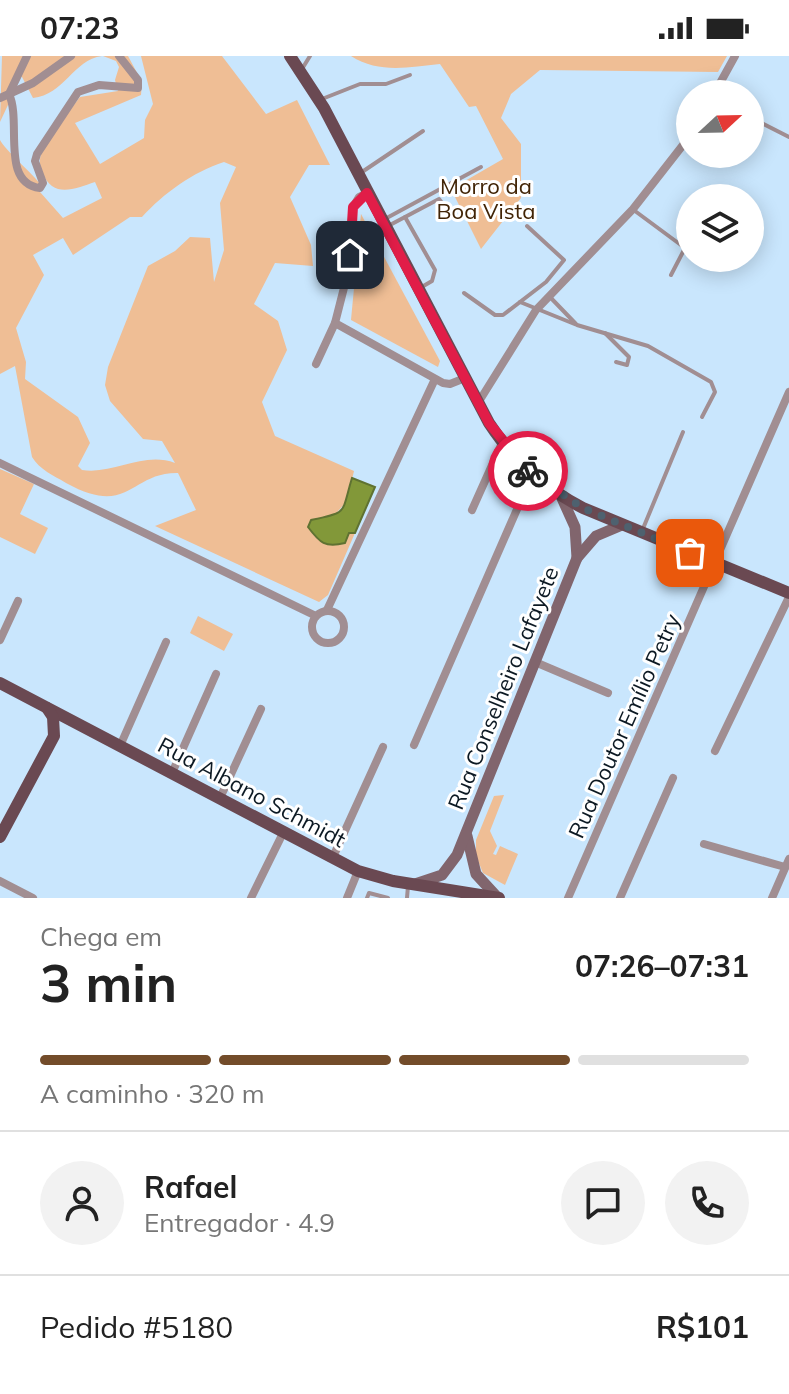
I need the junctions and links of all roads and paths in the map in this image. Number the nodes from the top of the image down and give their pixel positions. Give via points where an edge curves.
1 (27, 56) edge
2 (71, 56) edge
3 (119, 56) edge
4 (290, 56) edge
5 (310, 56) edge
6 (735, 56) edge
7 (300, 70) junction
8 (410, 75) dead end
9 (722, 80) edge
10 (4, 96) edge
11 (319, 100) junction
12 (764, 124) edge
13 (423, 131) dead end
14 (789, 137) edge
15 (676, 154) edge
16 (481, 167) dead end
17 (358, 175) junction
18 (367, 193) junction
19 (633, 209) junction
20 (448, 211) dead end
21 (405, 217) junction
22 (383, 224) junction
23 (527, 226) dead end
24 (671, 275) dead end
25 (418, 290) junction
26 (464, 293) dead end
27 (549, 296) junction
28 (520, 302) junction
29 (536, 310) junction
30 (335, 323) junction
31 (577, 325) junction
32 (603, 331) junction
33 (616, 362) dead end
34 (316, 364) dead end
35 (465, 378) junction
36 (435, 379) junction
37 (789, 392) edge
38 (478, 403) junction
39 (702, 417) dead end
40 (683, 432) dead end
41 (502, 443) junction
42 (0, 463) edge
43 (532, 475) junction
44 (561, 496) junction
45 (472, 510) dead end
46 (622, 525) junction
47 (641, 533) junction
48 (577, 558) junction
49 (714, 563) junction
50 (789, 595) edge
51 (18, 601) dead end
52 (327, 610) junction
53 (316, 616) junction
54 (0, 640) edge
55 (166, 642) dead end
56 (535, 662) junction
57 (216, 674) dead end
58 (0, 683) edge
59 (608, 693) dead end
60 (47, 708) junction
61 (261, 709) dead end
62 (82, 726) junction
63 (54, 736) junction
64 (414, 745) dead end
65 (120, 746) junction
66 (383, 747) dead end
67 (715, 751) dead end
68 (172, 773) junction
69 (673, 778) dead end
70 (220, 798) junction
71 (284, 831) junction
72 (467, 832) junction
73 (0, 837) edge
74 (704, 844) dead end
75 (333, 857) junction
76 (787, 863) edge
77 (358, 871) junction
78 (0, 881) edge
79 (412, 884) junction
80 (33, 898) edge
81 (251, 898) edge
82 (347, 898) edge
83 (367, 898) edge
84 (388, 898) edge
85 (407, 898) edge
86 (498, 898) edge
87 (568, 898) edge
88 (620, 898) edge
89 (772, 898) edge

1 - 10 street
2 - 10 street
3 - 10 street via 138,80 138,88 90,86 72,98 37,154 40,188 13,176 4,158 12,114
4 - 7 main road
5 - 7 lane
6 - 9 street
7 - 11 main road
8 - 11 lane via 386,84 360,84
11 - 17 main road
12 - 14 lane
13 - 17 lane
15 - 19 street
16 - 22 lane
17 - 18 main road
18 - 22 main road
18 - 30 street via 353,207 347,276
19 - 24 lane via 685,248
19 - 27 street
20 - 21 lane via 439,199
21 - 22 lane
21 - 25 lane via 436,276
22 - 25 main road
23 - 28 lane via 564,262
25 - 35 main road
26 - 28 lane via 499,315
27 - 29 street
27 - 31 lane
28 - 29 lane
29 - 31 lane
29 - 38 street
30 - 34 street
30 - 36 street
31 - 32 lane
32 - 33 lane via 629,357 627,365
32 - 39 lane via 648,346 711,382 715,392
35 - 36 street via 450,384
35 - 38 main road
36 - 52 street
37 - 49 street, Rua Doutor Emílio Petry
38 - 41 main road
40 - 47 lane
41 - 43 main road
41 - 45 street
42 - 53 street
43 - 44 main road
43 - 64 street
44 - 46 main road
44 - 48 street, Rua Conselheiro Lafayete via 575,527
46 - 47 main road
46 - 48 street, Rua Conselheiro Lafayete via 596,536
47 - 49 main road
48 - 56 street, Rua Conselheiro Lafayete
49 - 50 main road
49 - 87 street, Rua Doutor Emílio Petry
50 - 67 street
51 - 54 street
52 - 53 street
52 - 53 street via 343,623 335,641 315,636 311,626
55 - 65 street
56 - 59 street
56 - 72 street, Rua Conselheiro Lafayete
57 - 68 street
58 - 60 main road, Rua Albano Schmidt
60 - 62 main road, Rua Albano Schmidt
60 - 63 main road
61 - 70 street
62 - 63 main road
62 - 65 main road, Rua Albano Schmidt
63 - 73 main road
65 - 68 main road, Rua Albano Schmidt
66 - 75 street
68 - 70 main road, Rua Albano Schmidt
69 - 88 street
70 - 71 main road, Rua Albano Schmidt
71 - 75 main road, Rua Albano Schmidt
71 - 81 street
72 - 79 street, Rua Conselheiro Lafayete via 450,868 432,881
72 - 86 street, Rua Conselheiro Lafayete via 471,864
74 - 76 street
75 - 77 main road, Rua Albano Schmidt
76 - 89 street
77 - 79 main road, Rua Albano Schmidt
77 - 82 street
78 - 80 street
79 - 85 lane
79 - 86 main road, Rua Albano Schmidt
83 - 84 lane via 369,893

